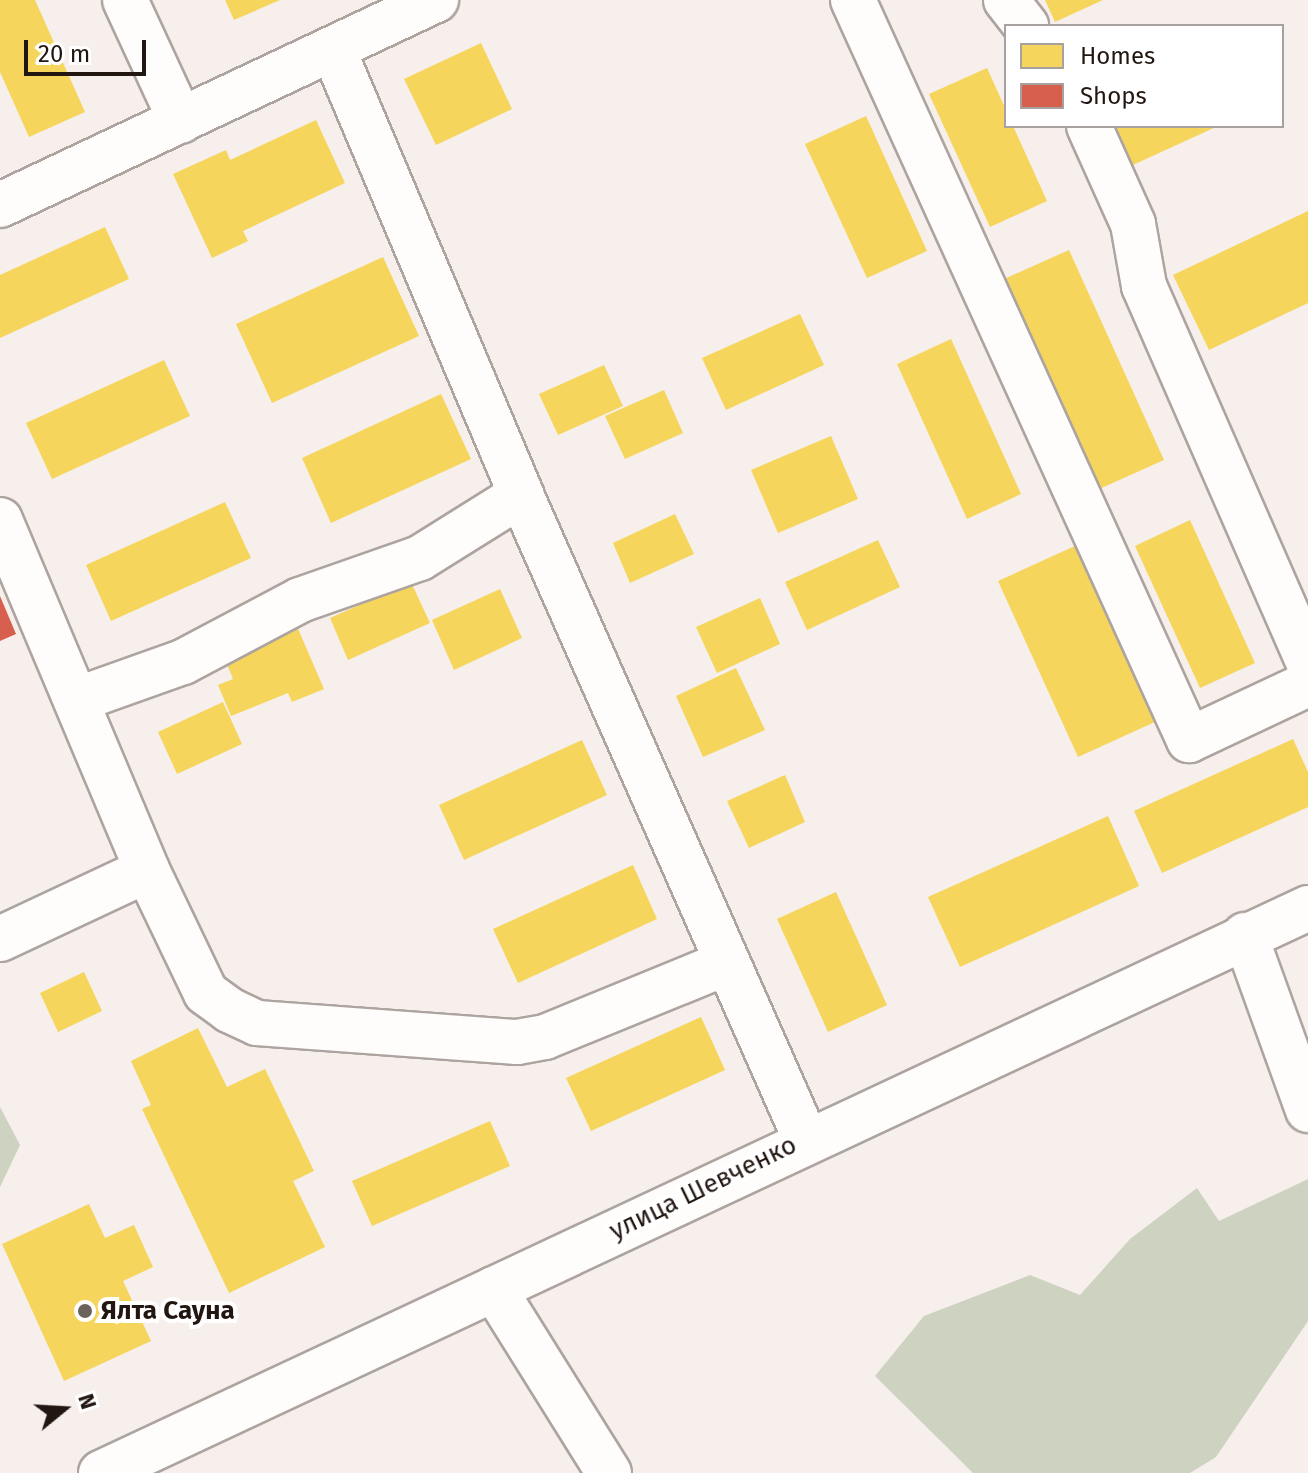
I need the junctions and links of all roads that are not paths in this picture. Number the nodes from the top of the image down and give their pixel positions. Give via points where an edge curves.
1 (125, 0) edge
2 (436, 0) edge
3 (853, 0) edge
4 (1006, 0) edge
5 (1024, 24) edge
6 (333, 49) junction
7 (181, 121) junction
8 (1090, 128) edge
9 (0, 205) edge
10 (521, 495) junction
11 (0, 520) edge
12 (1308, 661) edge
13 (1308, 684) edge
14 (76, 700) junction
15 (147, 870) junction
16 (1308, 908) edge
17 (1245, 935) junction
18 (0, 939) edge
19 (726, 963) junction
20 (1308, 1110) edge
21 (806, 1140) junction
22 (494, 1289) junction
23 (101, 1473) edge
24 (609, 1473) edge

1 - 7 street
2 - 6 street
3 - 13 street via 1189,740
4 - 5 street
6 - 7 street
6 - 10 street
7 - 9 street
8 - 12 street via 1133,224 1144,286
10 - 14 street via 420,558 300,600 183,662
10 - 19 street
11 - 14 street
14 - 15 street
15 - 18 street
15 - 19 street via 206,993 257,1023 517,1042 545,1037
16 - 17 street, улица Шевченко
17 - 20 street
17 - 21 street, улица Шевченко
19 - 21 street
21 - 22 street, улица Шевченко
22 - 23 street, улица Шевченко
22 - 24 street

